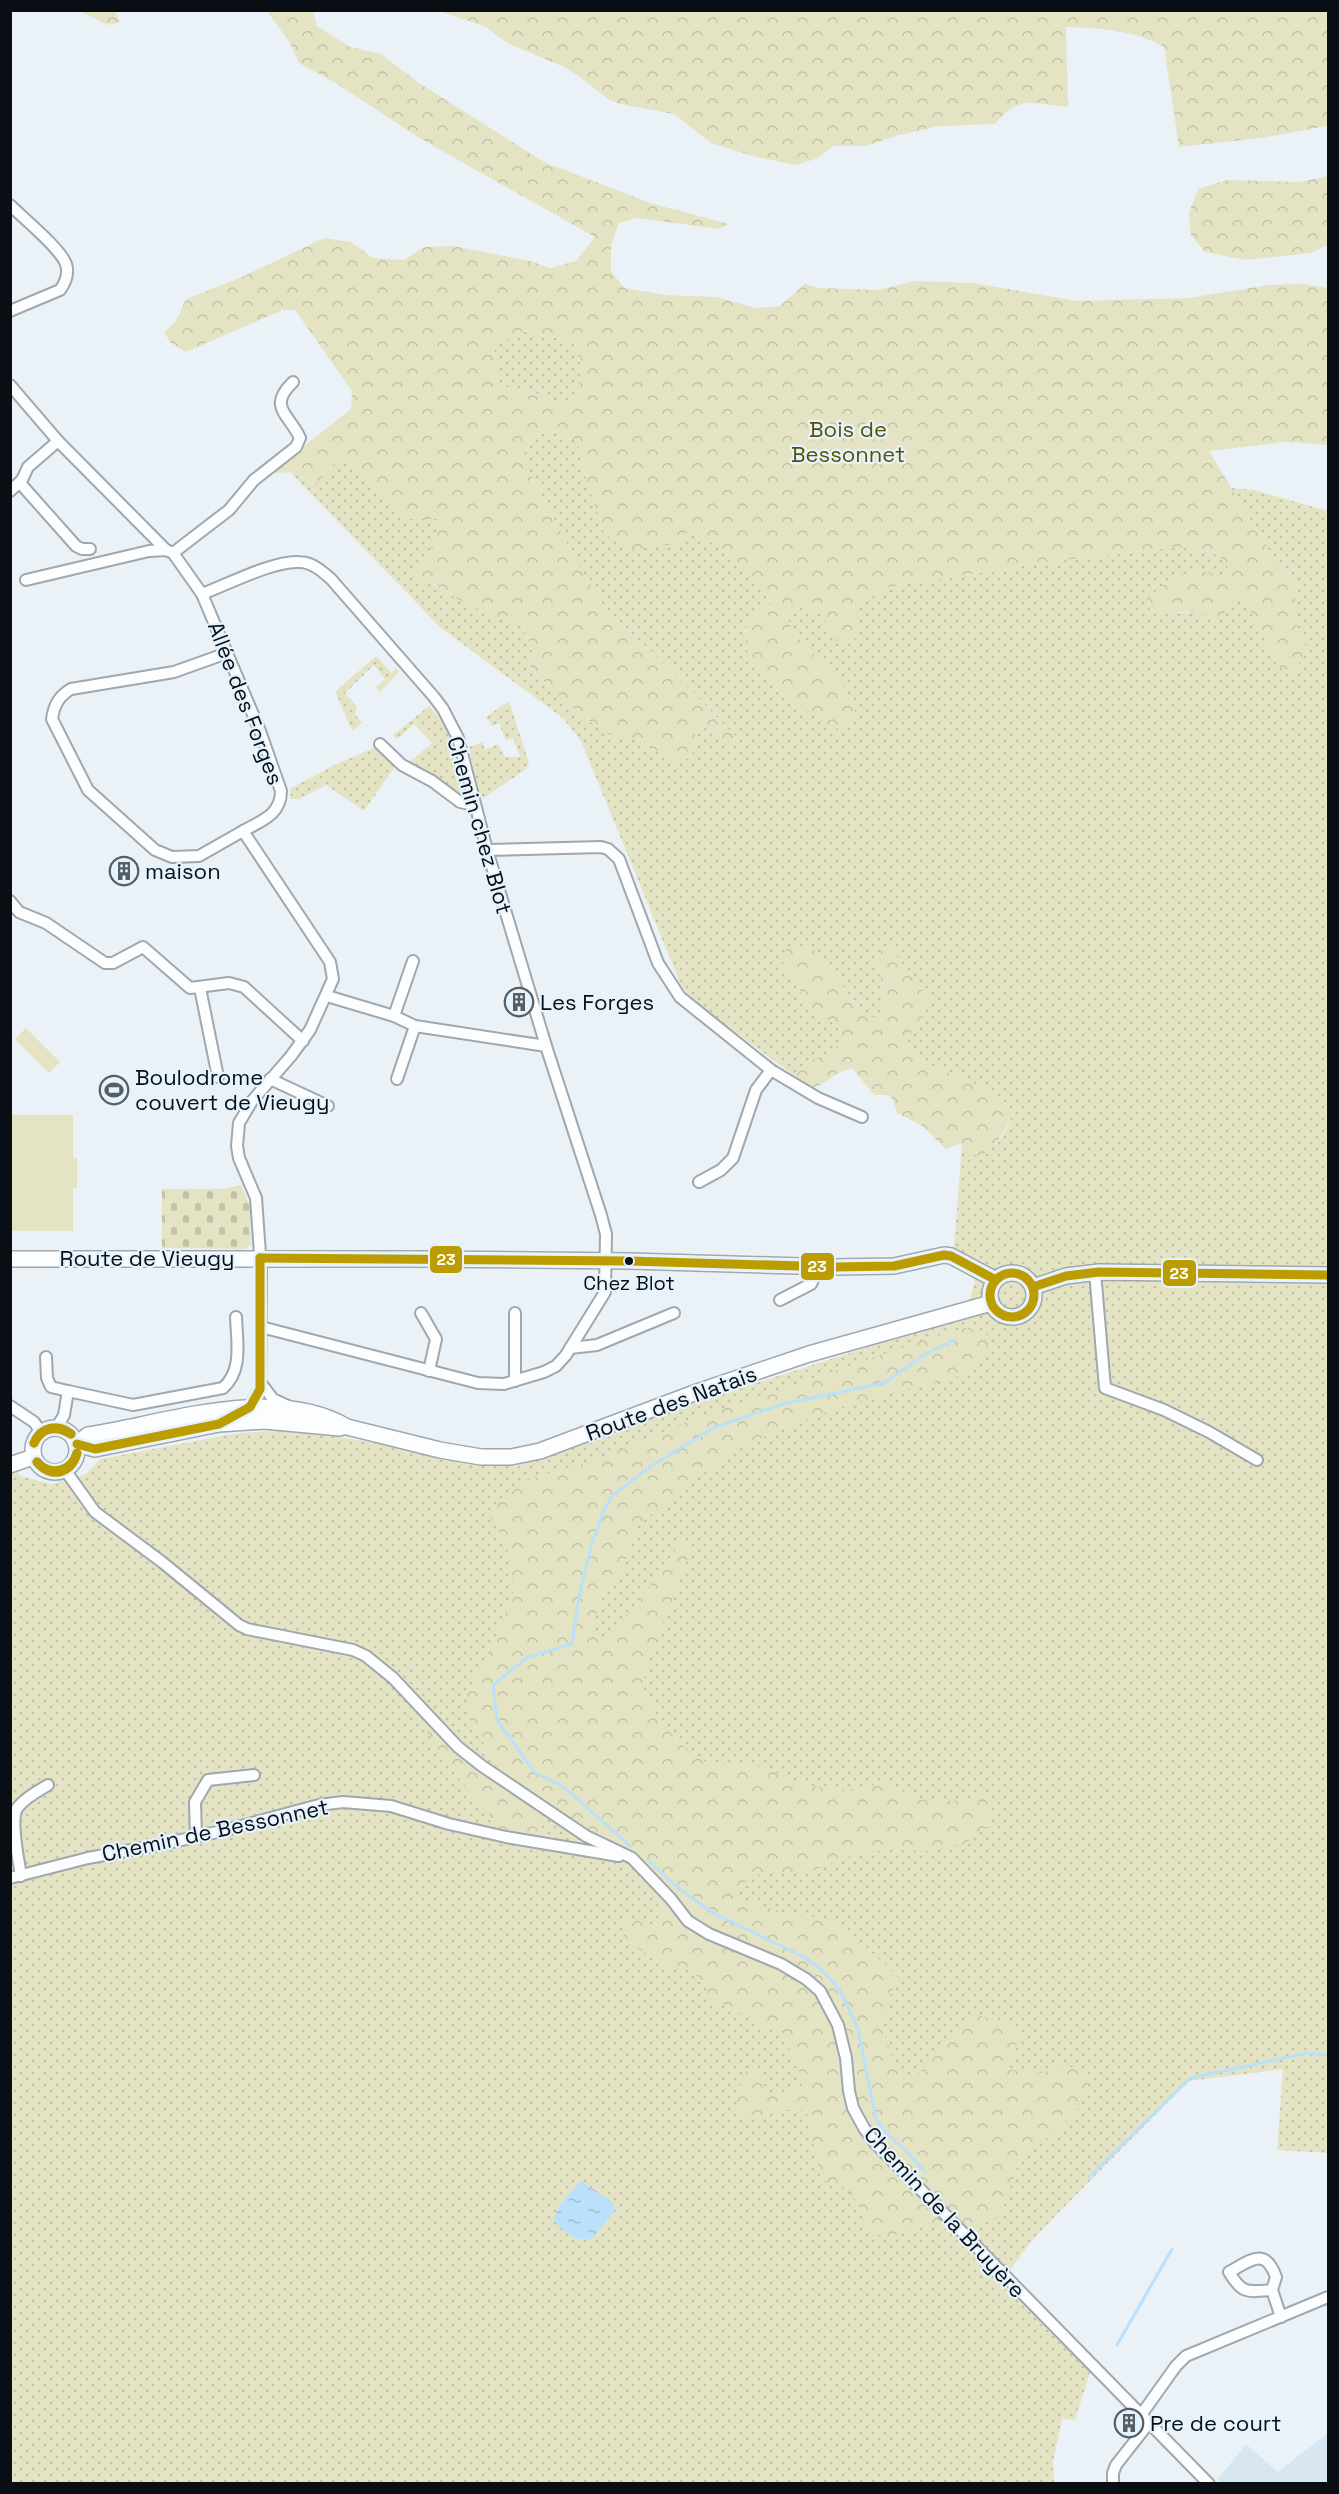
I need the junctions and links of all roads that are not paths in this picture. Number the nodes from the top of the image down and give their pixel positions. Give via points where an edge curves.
1 (10, 205) edge
2 (10, 311) edge
3 (293, 382) dead end
4 (10, 385) edge
5 (58, 441) junction
6 (20, 483) junction
7 (10, 491) edge
8 (90, 549) dead end
9 (170, 552) junction
10 (26, 580) dead end
11 (202, 594) junction
12 (227, 653) junction
13 (381, 744) dead end
14 (474, 805) junction
15 (243, 831) junction
16 (487, 850) junction
17 (10, 902) edge
18 (413, 961) dead end
19 (200, 988) junction
20 (327, 996) junction
21 (394, 1016) junction
22 (415, 1026) junction
23 (303, 1041) junction
24 (546, 1046) junction
25 (771, 1070) junction
26 (218, 1077) dead end
27 (270, 1079) junction
28 (397, 1079) dead end
29 (328, 1106) dead end
30 (862, 1117) dead end
31 (699, 1182) dead end
32 (260, 1258) junction
33 (10, 1259) edge
34 (606, 1261) junction
35 (819, 1267) junction
36 (1095, 1272) junction
37 (1329, 1275) edge
38 (996, 1280) junction
39 (1034, 1287) junction
40 (780, 1300) dead end
41 (991, 1303) junction
42 (674, 1312) dead end
43 (421, 1313) dead end
44 (514, 1313) dead end
45 (236, 1317) dead end
46 (261, 1327) junction
47 (570, 1348) junction
48 (46, 1357) dead end
49 (429, 1371) junction
50 (515, 1381) junction
51 (260, 1382) junction
52 (68, 1390) junction
53 (10, 1406) edge
54 (250, 1407) junction
55 (301, 1411) junction
56 (219, 1424) junction
57 (57, 1427) junction
58 (347, 1427) junction
59 (42, 1432) junction
60 (77, 1444) junction
61 (33, 1458) junction
62 (1257, 1460) dead end
63 (10, 1465) edge
64 (65, 1470) junction
65 (254, 1775) dead end
66 (48, 1785) dead end
67 (196, 1837) junction
68 (632, 1858) junction
69 (16, 1877) edge
70 (1272, 2290) dead end
71 (1329, 2297) edge
72 (1281, 2317) junction
73 (1145, 2419) junction
74 (1113, 2484) edge
75 (1209, 2484) edge

1 - 2 street via 60,255 67,271 60,290
3 - 9 street via 280,405 300,438 296,447 254,480 229,510
4 - 5 street
5 - 6 street via 28,467
5 - 9 street
6 - 7 street
6 - 8 street via 50,526 76,546
9 - 10 street via 149,551
9 - 11 street
11 - 12 street, Allée des Forges
11 - 14 street, Chemin chez Blot via 282,563 301,562 317,567 443,709 458,738
12 - 15 street, Allée des Forges via 281,791 276,811
12 - 15 street, Allée des Forges via 174,672 71,689 59,698 52,719 88,790 155,850 172,857 199,856
13 - 14 street via 402,765 460,802
14 - 16 street, Chemin chez Blot
15 - 20 street via 330,962 333,979
16 - 24 street, Chemin chez Blot
16 - 25 street via 608,849 619,860 658,963 680,997
17 - 19 street via 19,912 46,923 105,963 113,963 143,947 185,985
18 - 21 street
19 - 23 street via 229,983 244,987
19 - 26 street
20 - 21 street
20 - 23 street
21 - 22 street
22 - 24 street
22 - 28 street
23 - 27 street
24 - 34 street, Chemin chez Blot via 601,1215
25 - 30 street via 818,1098
25 - 31 street via 756,1090 733,1158
27 - 29 street
27 - 32 street via 244,1113 237,1134 239,1158 256,1198
32 - 33 street, Route de Vieugy
32 - 34 street, Route de Vieugy
32 - 46 street
34 - 35 street, Route de Vieugy
34 - 47 street, Chemin chez Blot via 603,1297
35 - 38 street, Route de Vieugy via 894,1266 951,1256
35 - 40 street via 811,1284
36 - 37 street
36 - 39 street via 1066,1276
36 - 62 street via 1105,1388 1209,1431
38 - 39 street via 1017,1273
38 - 41 street
39 - 41 street via 1033,1304 1022,1315 1004,1316
41 - 58 street, Route des Natais via 809,1354 540,1451 482,1457
42 - 47 street via 597,1345
43 - 49 street via 436,1339
44 - 50 street
45 - 52 street via 237,1366 232,1380 223,1389 133,1405
46 - 49 street, Chemin chez Blot
46 - 51 street
47 - 50 street, Chemin chez Blot via 550,1369
48 - 52 street via 51,1387
49 - 50 street, Chemin chez Blot via 491,1385
51 - 54 street
51 - 55 street via 273,1399
52 - 57 street via 64,1415
53 - 59 street
54 - 55 street, Route des Natais
54 - 56 street
54 - 60 street, Route des Natais via 88,1435
55 - 58 street, Route des Natais via 334,1419
56 - 58 street, Route des Natais via 265,1421
56 - 60 street, Route des Natais via 95,1449
57 - 59 street
57 - 60 street via 66,1430
59 - 61 street via 33,1443
60 - 64 street via 76,1460
61 - 63 street
61 - 64 street via 43,1469
64 - 68 street, Chemin de la Bruyère via 95,1512 239,1625 366,1656 482,1766 586,1836
65 - 67 street via 208,1780 195,1802
66 - 69 street via 16,1808
67 - 68 street, Chemin de Bessonnet via 343,1802 391,1806 506,1837
67 - 69 street, Chemin de Bessonnet
68 - 73 street, Chemin de la Bruyère via 688,1922 781,1964 820,1991 838,2025 853,2108 875,2144
70 - 72 street
71 - 72 street
72 - 73 street via 1186,2356
73 - 74 street via 1116,2465
73 - 75 street, Chemin de la Bruyère

